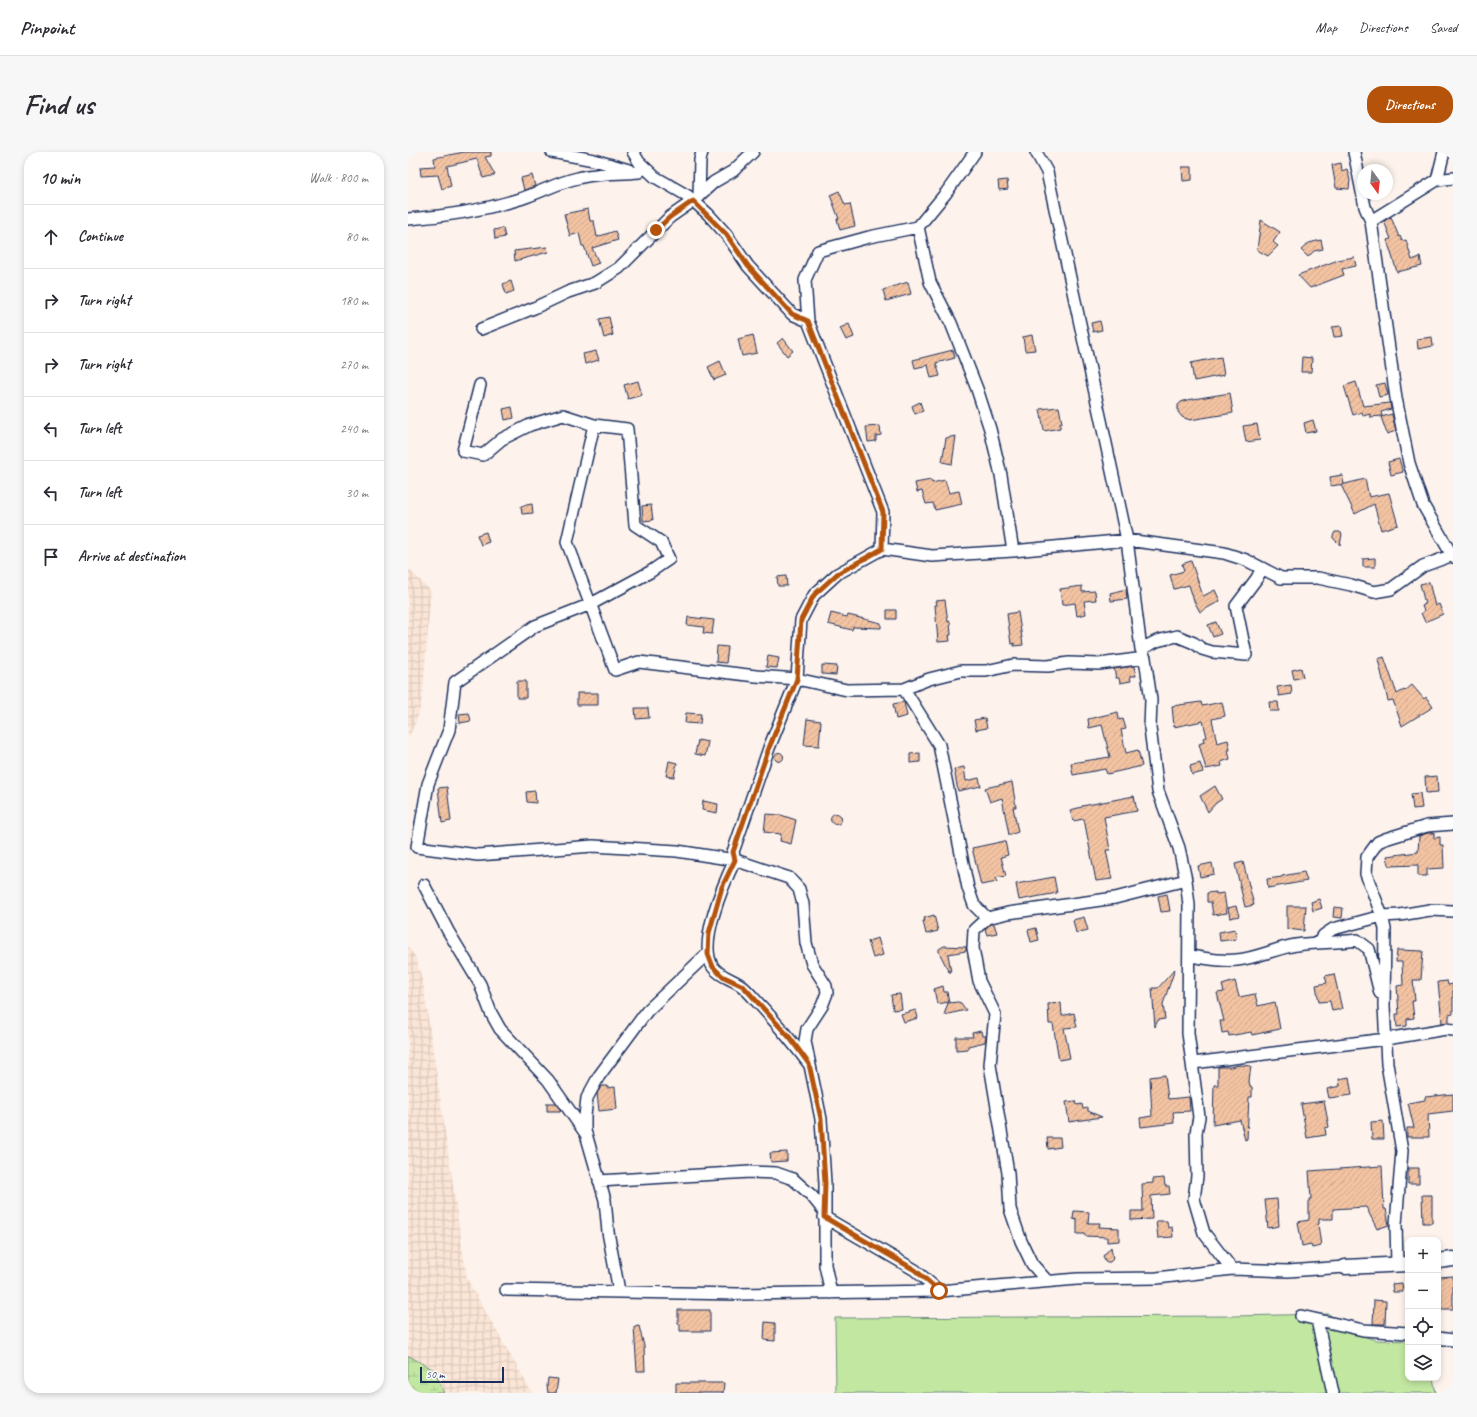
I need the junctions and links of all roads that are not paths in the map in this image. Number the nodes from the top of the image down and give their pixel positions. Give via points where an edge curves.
1 (552, 152) edge
2 (633, 152) edge
3 (702, 152) edge
4 (753, 152) edge
5 (975, 152) edge
6 (1036, 152) edge
7 (1354, 152) edge
8 (1444, 152) edge
9 (639, 172) junction
10 (655, 177) junction
11 (1453, 178) edge
12 (1437, 180) junction
13 (696, 198) junction
14 (408, 219) edge
15 (1371, 221) junction
16 (918, 227) junction
17 (808, 321) junction
18 (481, 329) dead end
19 (480, 385) dead end
20 (594, 425) junction
21 (1127, 540) junction
22 (882, 549) junction
23 (1013, 551) junction
24 (1453, 556) edge
25 (1262, 568) junction
26 (590, 604) junction
27 (1143, 654) junction
28 (797, 679) junction
29 (904, 689) junction
30 (1453, 824) edge
31 (735, 860) junction
32 (1186, 880) junction
33 (424, 885) dead end
34 (1453, 911) edge
35 (1382, 916) junction
36 (987, 918) junction
37 (1318, 943) junction
38 (708, 954) junction
39 (1189, 956) junction
40 (1384, 1006) junction
41 (1453, 1030) edge
42 (1386, 1039) junction
43 (1193, 1063) junction
44 (809, 1064) junction
45 (585, 1132) junction
46 (599, 1181) junction
47 (824, 1214) junction
48 (1453, 1260) edge
49 (1441, 1261) edge
50 (1402, 1264) edge
51 (1345, 1267) joint
52 (1232, 1269) junction
53 (1047, 1281) junction
54 (506, 1290) dead end
55 (619, 1291) junction
56 (939, 1291) junction
57 (832, 1293) junction
58 (1301, 1316) dead end
59 (1318, 1320) junction
60 (1405, 1333) edge
61 (1441, 1338) edge
62 (1453, 1340) edge
63 (1333, 1393) edge

1 - 9 street
2 - 10 street via 639,162
3 - 13 street
4 - 13 street via 733,171 714,182
5 - 16 street via 946,194
6 - 21 street via 1047,172
7 - 15 street
8 - 12 street
9 - 10 street
9 - 14 street via 577,178 477,211
10 - 13 street
11 - 12 street
12 - 15 street
13 - 17 street via 748,266 792,314
13 - 18 street via 670,217 619,268 595,283
15 - 24 street via 1395,391 1409,463 1423,505
16 - 17 street via 818,251 805,280
16 - 23 street via 930,282 951,323 990,429 1001,476
17 - 22 street via 883,512
19 - 20 street via 464,451 483,455 502,439 530,425 563,415
20 - 26 street via 567,542
20 - 26 street via 627,429 635,525 661,542 668,559 650,572
21 - 23 street
21 - 25 street via 1224,553
21 - 27 street
22 - 23 street via 932,556
22 - 28 street via 837,574 814,595 801,620
24 - 25 street via 1423,566 1391,589 1374,592 1318,578 1281,578
25 - 27 street via 1236,606 1246,655 1212,652 1177,636 1157,641
26 - 28 street via 615,670 639,662
26 - 31 street via 535,626 455,682 449,730 428,784 418,847 478,854 593,846 677,852
27 - 29 street via 1099,664 1013,665 986,671 961,671 929,679
27 - 32 street via 1151,700 1150,728 1158,791 1179,848
28 - 29 street via 847,690
28 - 31 street via 769,748 733,852
29 - 36 street via 939,744 968,888 974,905
30 - 35 street via 1427,826 1378,842 1367,857 1366,874
31 - 38 street via 720,894 709,933
31 - 44 street via 790,878 799,889 803,904 806,943 812,964 826,986 822,1006 807,1029
32 - 36 street via 1115,898
32 - 39 street via 1189,905
33 - 45 street via 480,984 490,1013 500,1029 548,1080
34 - 35 street via 1430,910
35 - 37 street via 1333,929
35 - 40 street via 1385,929
36 - 53 street via 974,930 973,948 979,981 995,1014 990,1064 1008,1173 1010,1209 1032,1264
37 - 39 street via 1287,946 1239,960 1214,961
37 - 40 street via 1357,940 1369,949
38 - 44 street via 713,967 722,976 743,986 790,1038
38 - 45 street via 647,1011 599,1076 587,1098
39 - 43 street via 1188,1033
40 - 42 street
41 - 42 street
42 - 43 street
42 - 50 street via 1387,1064 1402,1151 1396,1224
43 - 52 street via 1199,1116 1194,1199 1204,1233
44 - 47 street via 821,1119
45 - 46 street
46 - 47 street via 776,1172 793,1179 811,1195
46 - 55 street via 605,1200
47 - 56 street via 915,1270
47 - 57 street via 825,1265
48 - 49 street
50 - 51 street
51 - 52 street via 1288,1272
52 - 53 street via 1157,1278
53 - 56 street
54 - 55 street
55 - 57 street
56 - 57 street
58 - 59 street
59 - 60 street via 1363,1330
59 - 63 street
61 - 62 street

